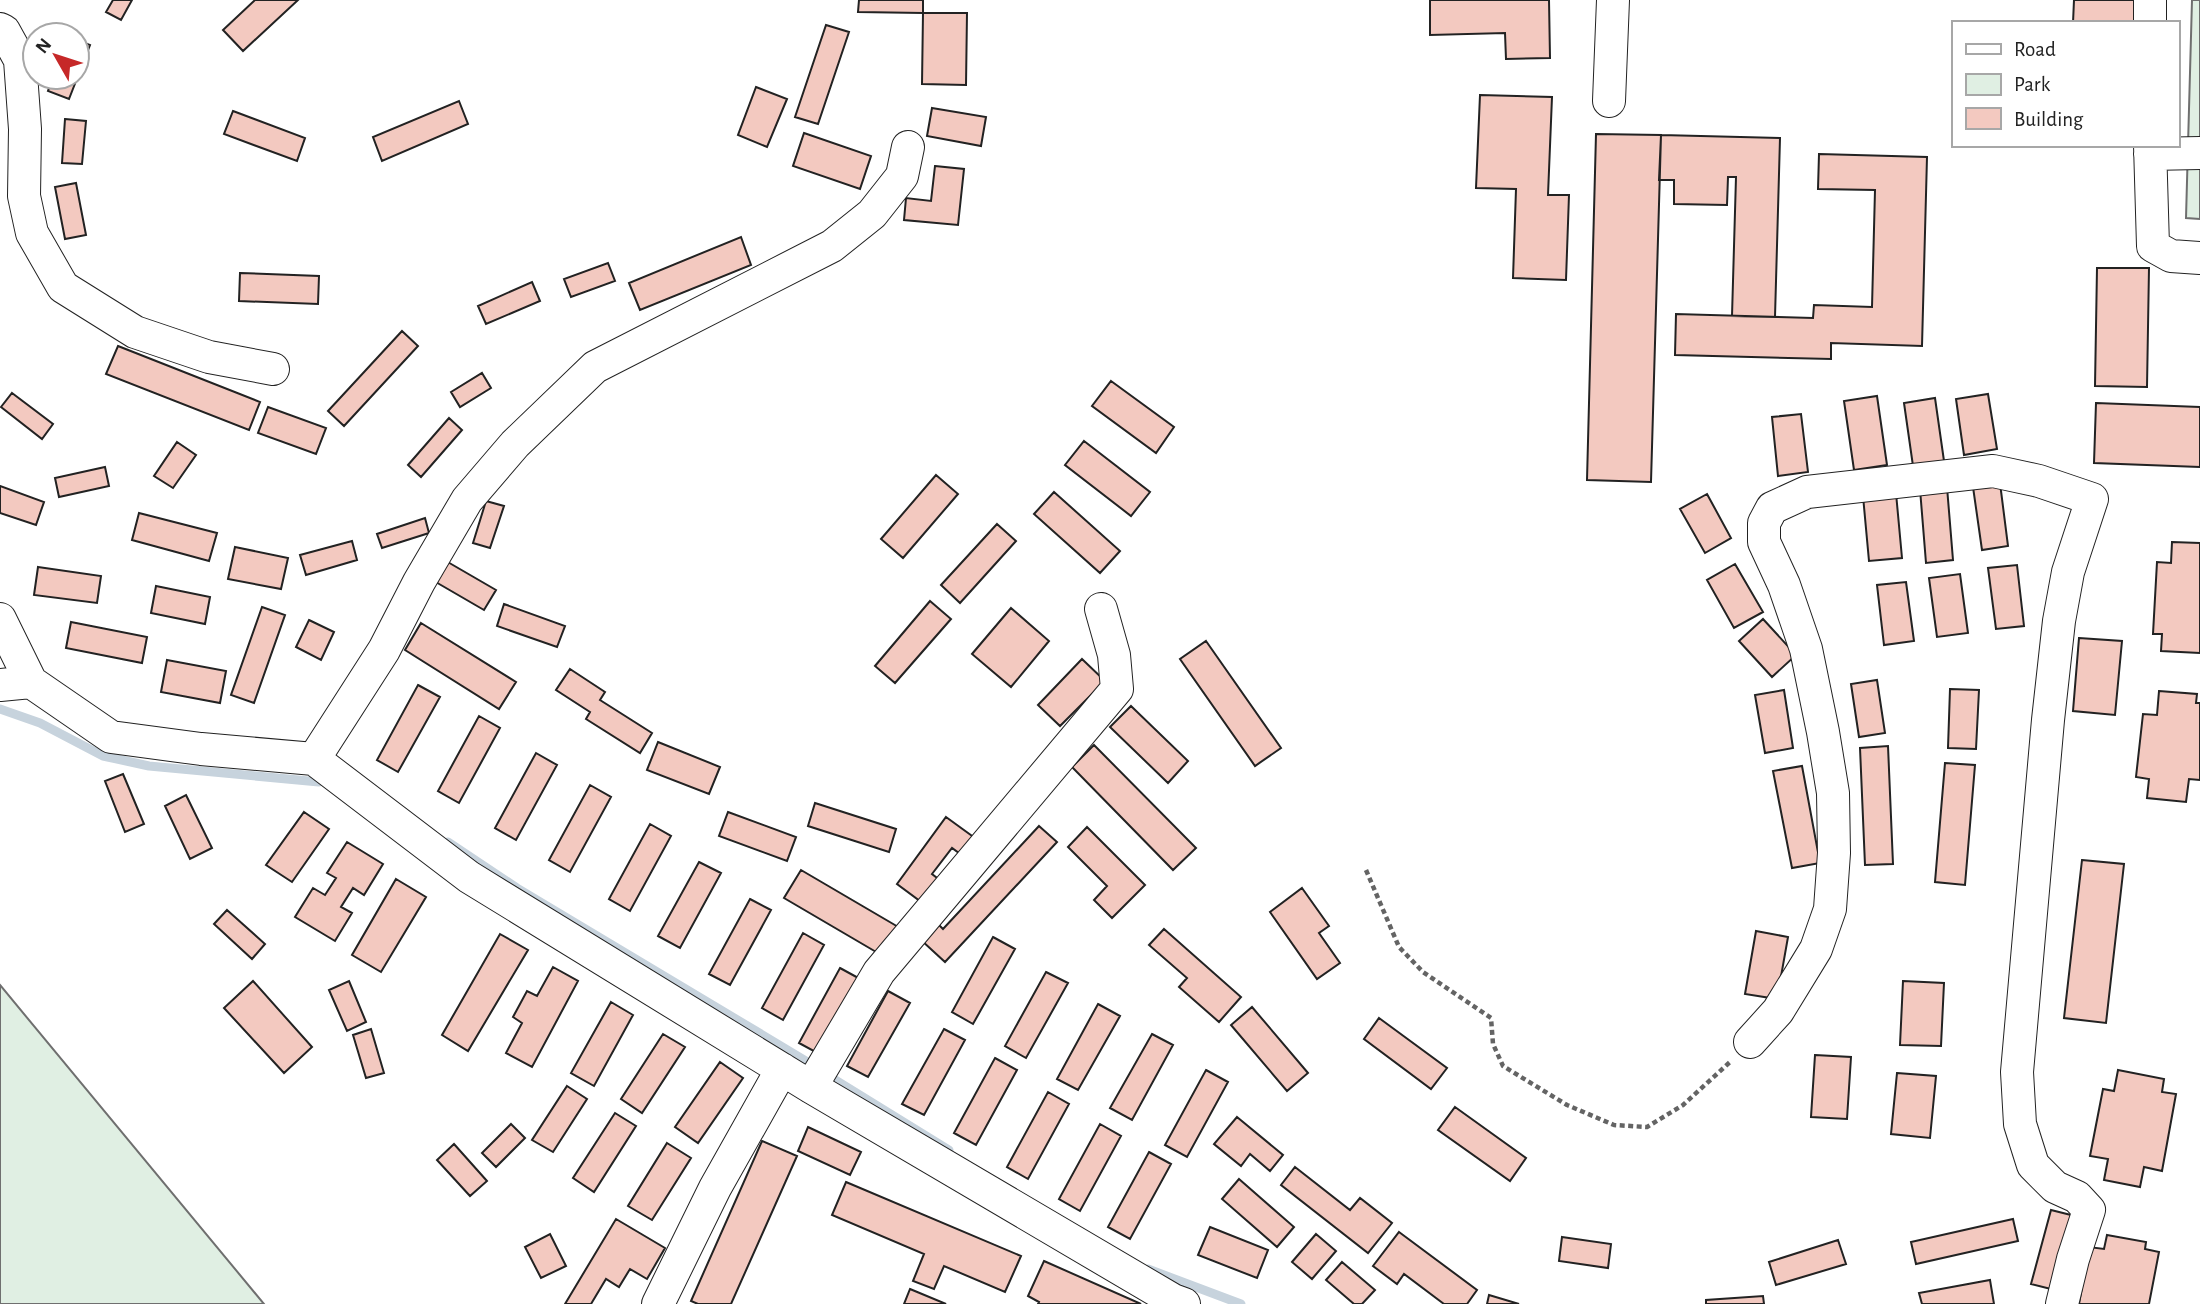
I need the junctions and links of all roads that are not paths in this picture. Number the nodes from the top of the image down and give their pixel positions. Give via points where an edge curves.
1 (1613, 0) edge
2 (2150, 0) edge
3 (2150, 21) edge
4 (0, 29) edge
5 (1609, 101) dead end
6 (908, 148) dead end
7 (2150, 150) edge
8 (2200, 153) edge
9 (2200, 258) edge
10 (273, 369) dead end
11 (1101, 609) dead end
12 (0, 619) edge
13 (15, 684) edge
14 (313, 759) junction
15 (1751, 1042) road end
16 (782, 1069) junction
17 (811, 1087) junction
18 (658, 1304) edge
19 (1184, 1304) edge
20 (2062, 1304) edge

1 - 5 street
2 - 3 street
4 - 10 street via 20,60 24,196 32,233 63,287 135,332 209,357
6 - 14 street via 902,176 872,214 832,246 595,367 515,444 467,500 384,650
7 - 8 street
7 - 9 street via 2153,246 2171,256
11 - 17 street via 1114,655 1117,689 879,972
12 - 13 street
13 - 14 street via 111,737
14 - 16 street via 469,877
15 - 20 street via 1778,1010 1815,949 1830,909 1834,853 1833,793 1806,649 1764,542 1763,523 1772,508 1807,492 1993,471 2092,499 2068,572 2059,621 2017,1072 2020,1124 2033,1166 2089,1210
16 - 17 street
16 - 18 street via 715,1188
17 - 19 street

